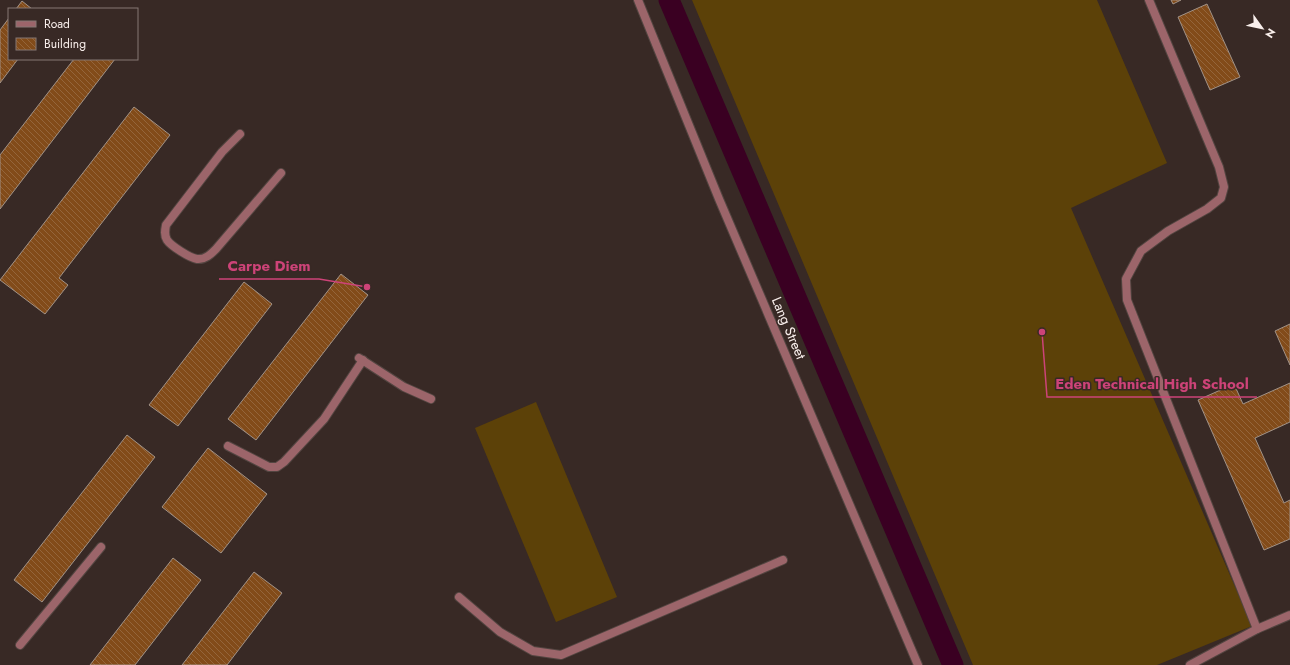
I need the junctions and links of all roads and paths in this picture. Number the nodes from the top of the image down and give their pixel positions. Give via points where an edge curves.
1 (638, 0) edge
2 (1149, 0) edge
3 (240, 134) dead end
4 (281, 173) dead end
5 (431, 398) dead end
6 (228, 446) dead end
7 (101, 547) dead end
8 (783, 560) dead end
9 (459, 597) dead end
10 (1290, 615) edge
11 (1257, 629) junction
12 (20, 645) dead end
13 (918, 665) edge
14 (1190, 665) edge

1 - 13 street, Lang Street via 719,198
2 - 11 street via 1219,167 1224,187 1221,198 1207,209 1168,231 1141,251 1126,279 1128,300
3 - 4 street via 222,152 166,225 164,232 172,245 188,256 198,259 206,257 216,249
5 - 6 street via 404,387 361,359 324,419 278,467 269,467
7 - 12 street
8 - 9 street via 561,655 533,651 500,632
10 - 11 street
11 - 14 street

